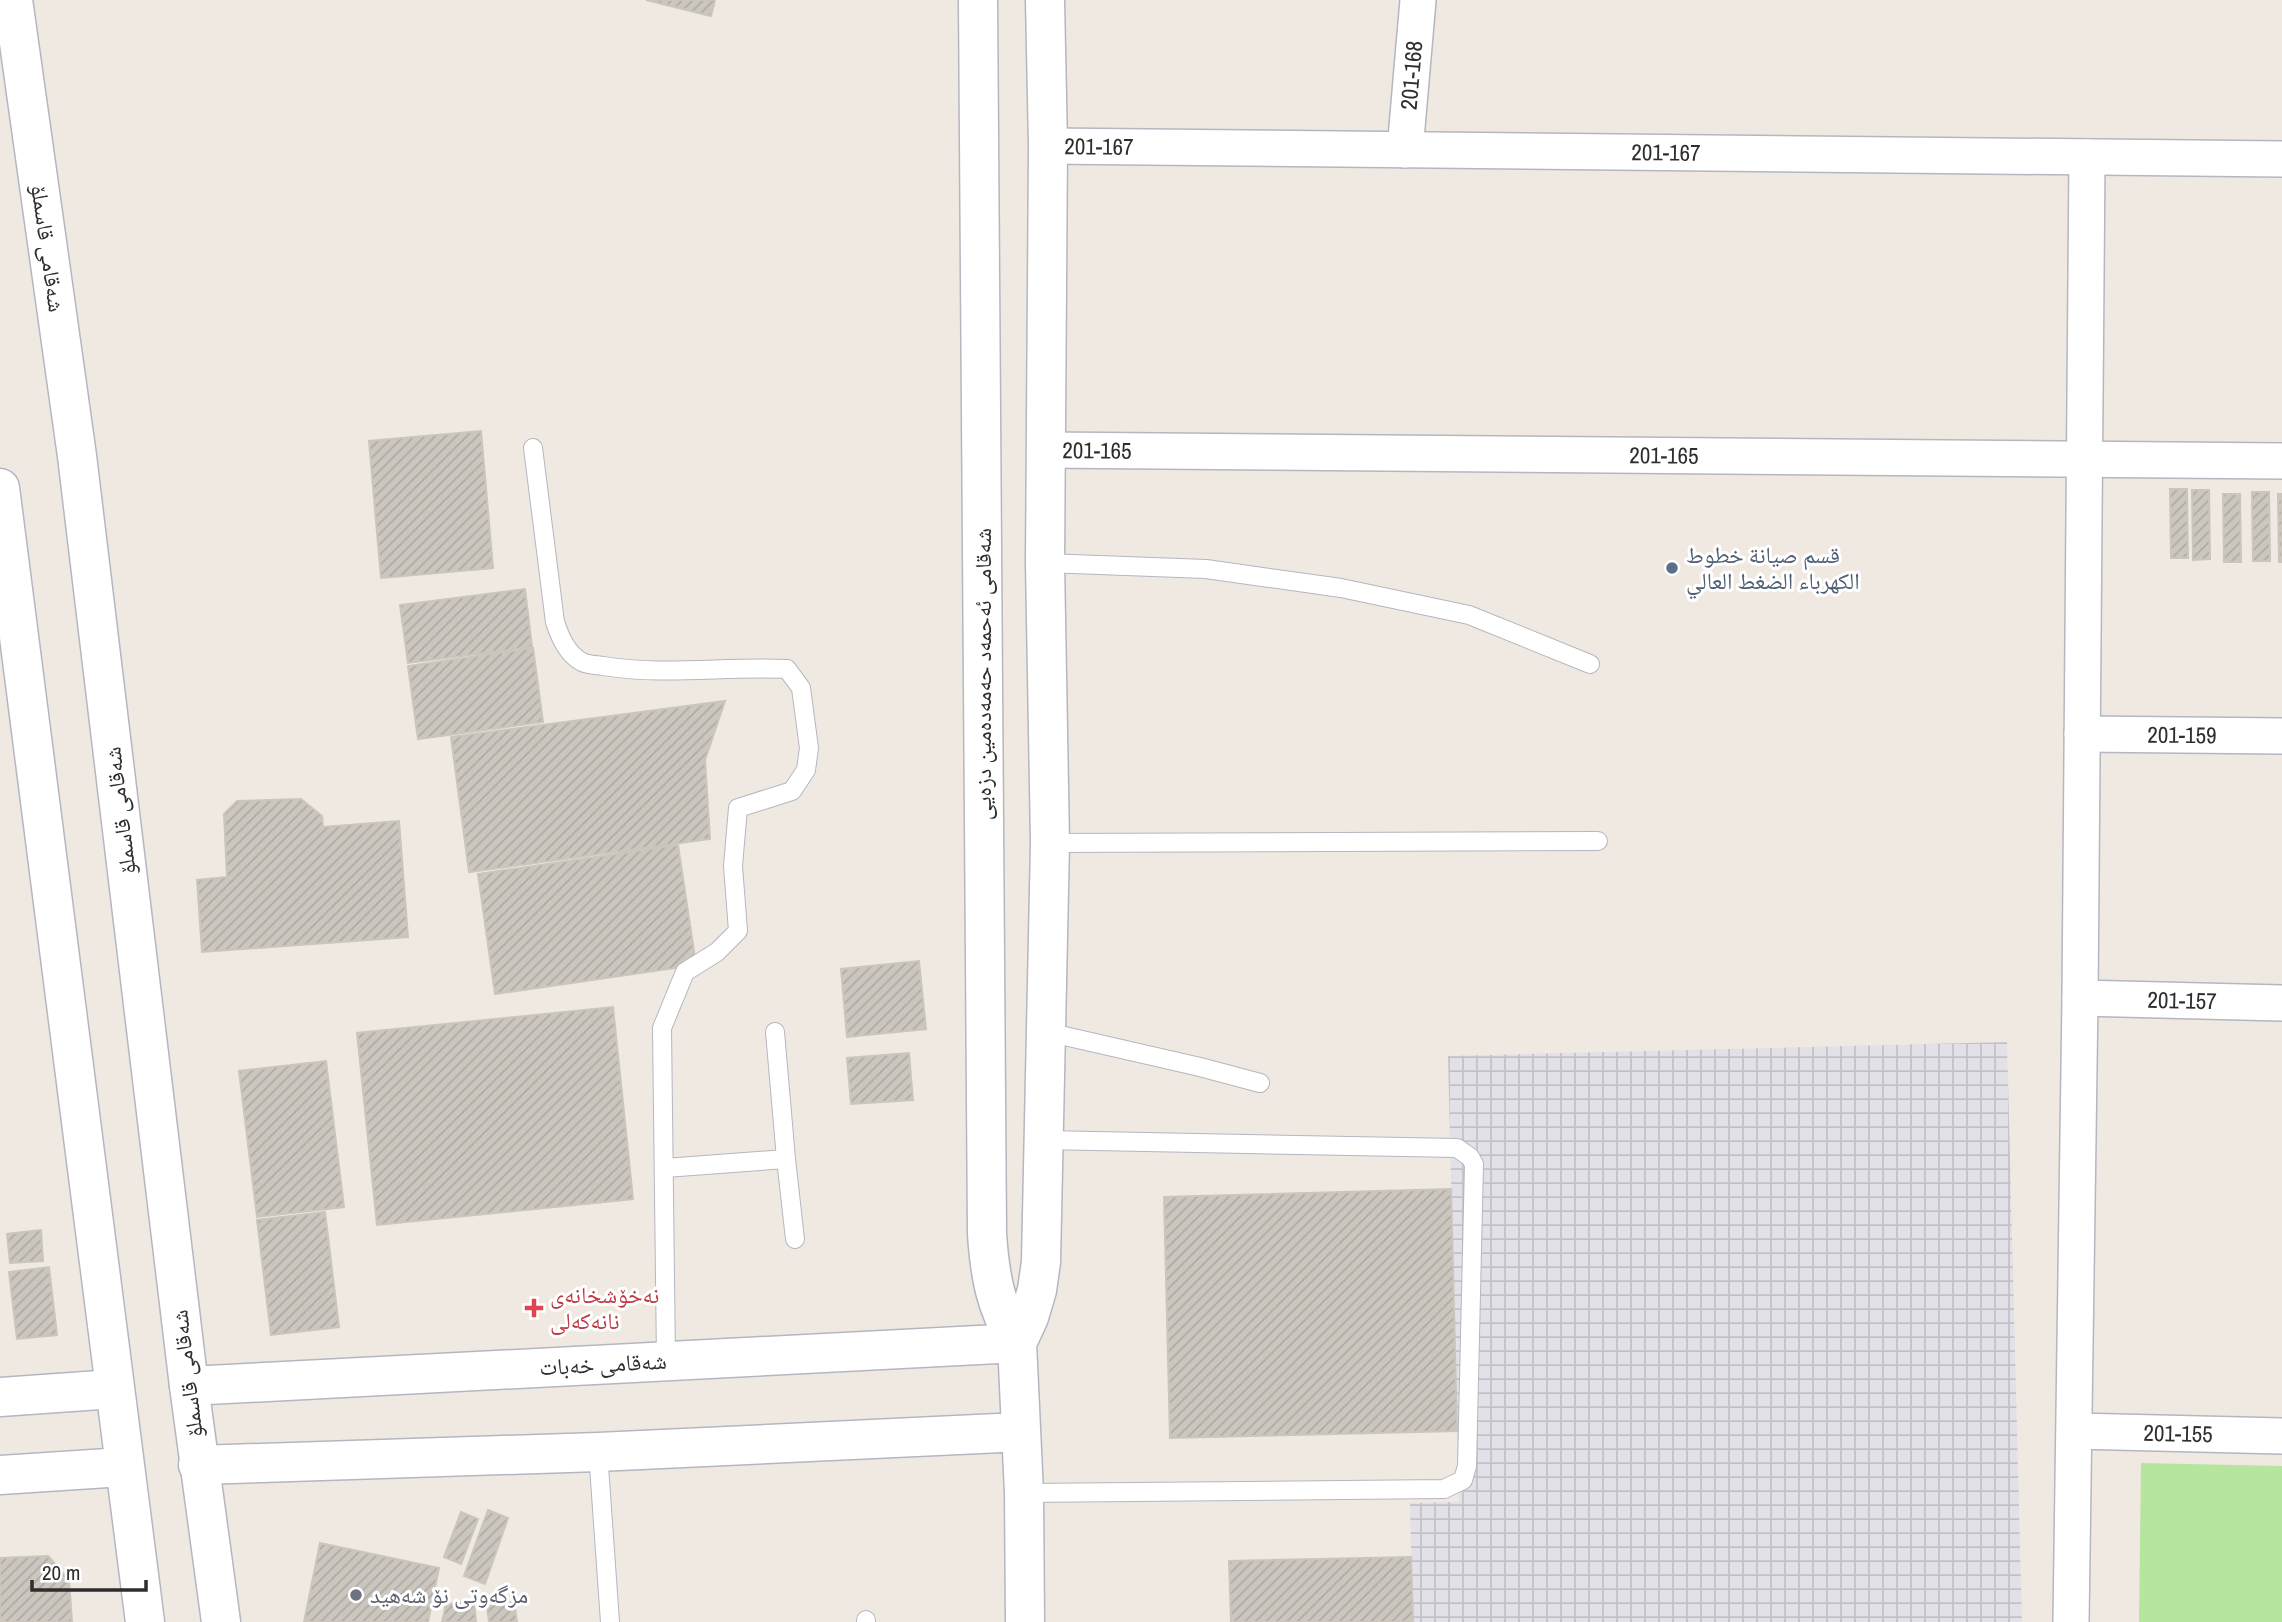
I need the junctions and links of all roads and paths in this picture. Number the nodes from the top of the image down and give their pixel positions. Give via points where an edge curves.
1 (13, 0) edge
2 (978, 0) edge
3 (1045, 0) edge
4 (1418, 0) edge
5 (1048, 146) junction
6 (1405, 150) junction
7 (2087, 157) junction
8 (2282, 159) edge
9 (533, 448) dead end
10 (1046, 450) junction
11 (2085, 459) junction
12 (2282, 461) edge
13 (0, 488) edge
14 (1045, 563) junction
15 (1591, 664) dead end
16 (2082, 734) junction
17 (2282, 736) edge
18 (1598, 841) dead end
19 (1050, 843) junction
20 (2080, 998) junction
21 (2282, 1003) edge
22 (775, 1032) dead end
23 (1046, 1032) junction
24 (1260, 1083) dead end
25 (1044, 1140) junction
26 (786, 1159) junction
27 (665, 1168) junction
28 (795, 1239) dead end
29 (1017, 1343) junction
30 (666, 1361) junction
31 (189, 1386) junction
32 (114, 1389) junction
33 (0, 1397) edge
34 (2075, 1431) junction
35 (1021, 1432) junction
36 (2282, 1436) edge
37 (598, 1452) junction
38 (198, 1465) junction
39 (123, 1466) junction
40 (0, 1475) edge
41 (1024, 1493) junction
42 (145, 1622) edge
43 (220, 1622) edge
44 (610, 1622) edge
45 (1025, 1622) edge
46 (2071, 1622) edge

1 - 31 street, شەقامی قاسملۆ via 78,456
2 - 29 street, شەقامی ئەحمەد حەمەدەمین دزەیی via 987,1234 993,1292
3 - 5 street, شەقامی ئەحمەد حەمەدەمین دزەیی
4 - 6 street, 201-168
5 - 6 street, 201-167
5 - 10 street, شەقامی ئەحمەد حەمەدەمین دزەیی
6 - 7 street, 201-167
7 - 8 street, 201-167
7 - 11 street
9 - 27 lane via 555,622 570,652 583,662 626,669 787,669 801,688 809,748 806,770 792,791 738,808 733,866 738,931 717,952 685,972 662,1028
10 - 11 street, 201-165
10 - 14 street, شەقامی ئەحمەد حەمەدەمین دزەیی
11 - 12 street, 201-165
11 - 16 street
13 - 32 street via 19,677
14 - 15 lane via 1206,569 1341,587 1469,615
14 - 19 street, شەقامی ئەحمەد حەمەدەمین دزەیی
16 - 17 street, 201-159
16 - 20 street
18 - 19 lane
19 - 23 street, شەقامی ئەحمەد حەمەدەمین دزەیی
20 - 21 street, 201-157
20 - 34 street
22 - 26 lane
23 - 24 lane
23 - 25 street, شەقامی ئەحمەد حەمەدەمین دزەیی
25 - 29 street, شەقامی ئەحمەد حەمەدەمین دزەیی via 1041,1262 1034,1299
25 - 41 lane via 1457,1148 1470,1157 1474,1164 1467,1466 1463,1480 1444,1489
26 - 27 lane
26 - 28 lane
27 - 30 lane
29 - 30 street, شەقامی خەبات
29 - 35 street, شەقامی ئەحمەد حەمەدەمین دزەیی
30 - 31 street, شەقامی خەبات
31 - 38 street, شەقامی قاسملۆ
32 - 33 street
32 - 39 street
34 - 36 street, 201-155
34 - 46 street
35 - 37 street
35 - 41 street, شەقامی ئەحمەد حەمەدەمین دزەیی
37 - 38 street
37 - 44 lane
38 - 43 street, شەقامی قاسملۆ
39 - 40 street
39 - 42 street
41 - 45 street, شەقامی ئەحمەد حەمەدەمین دزەیی

